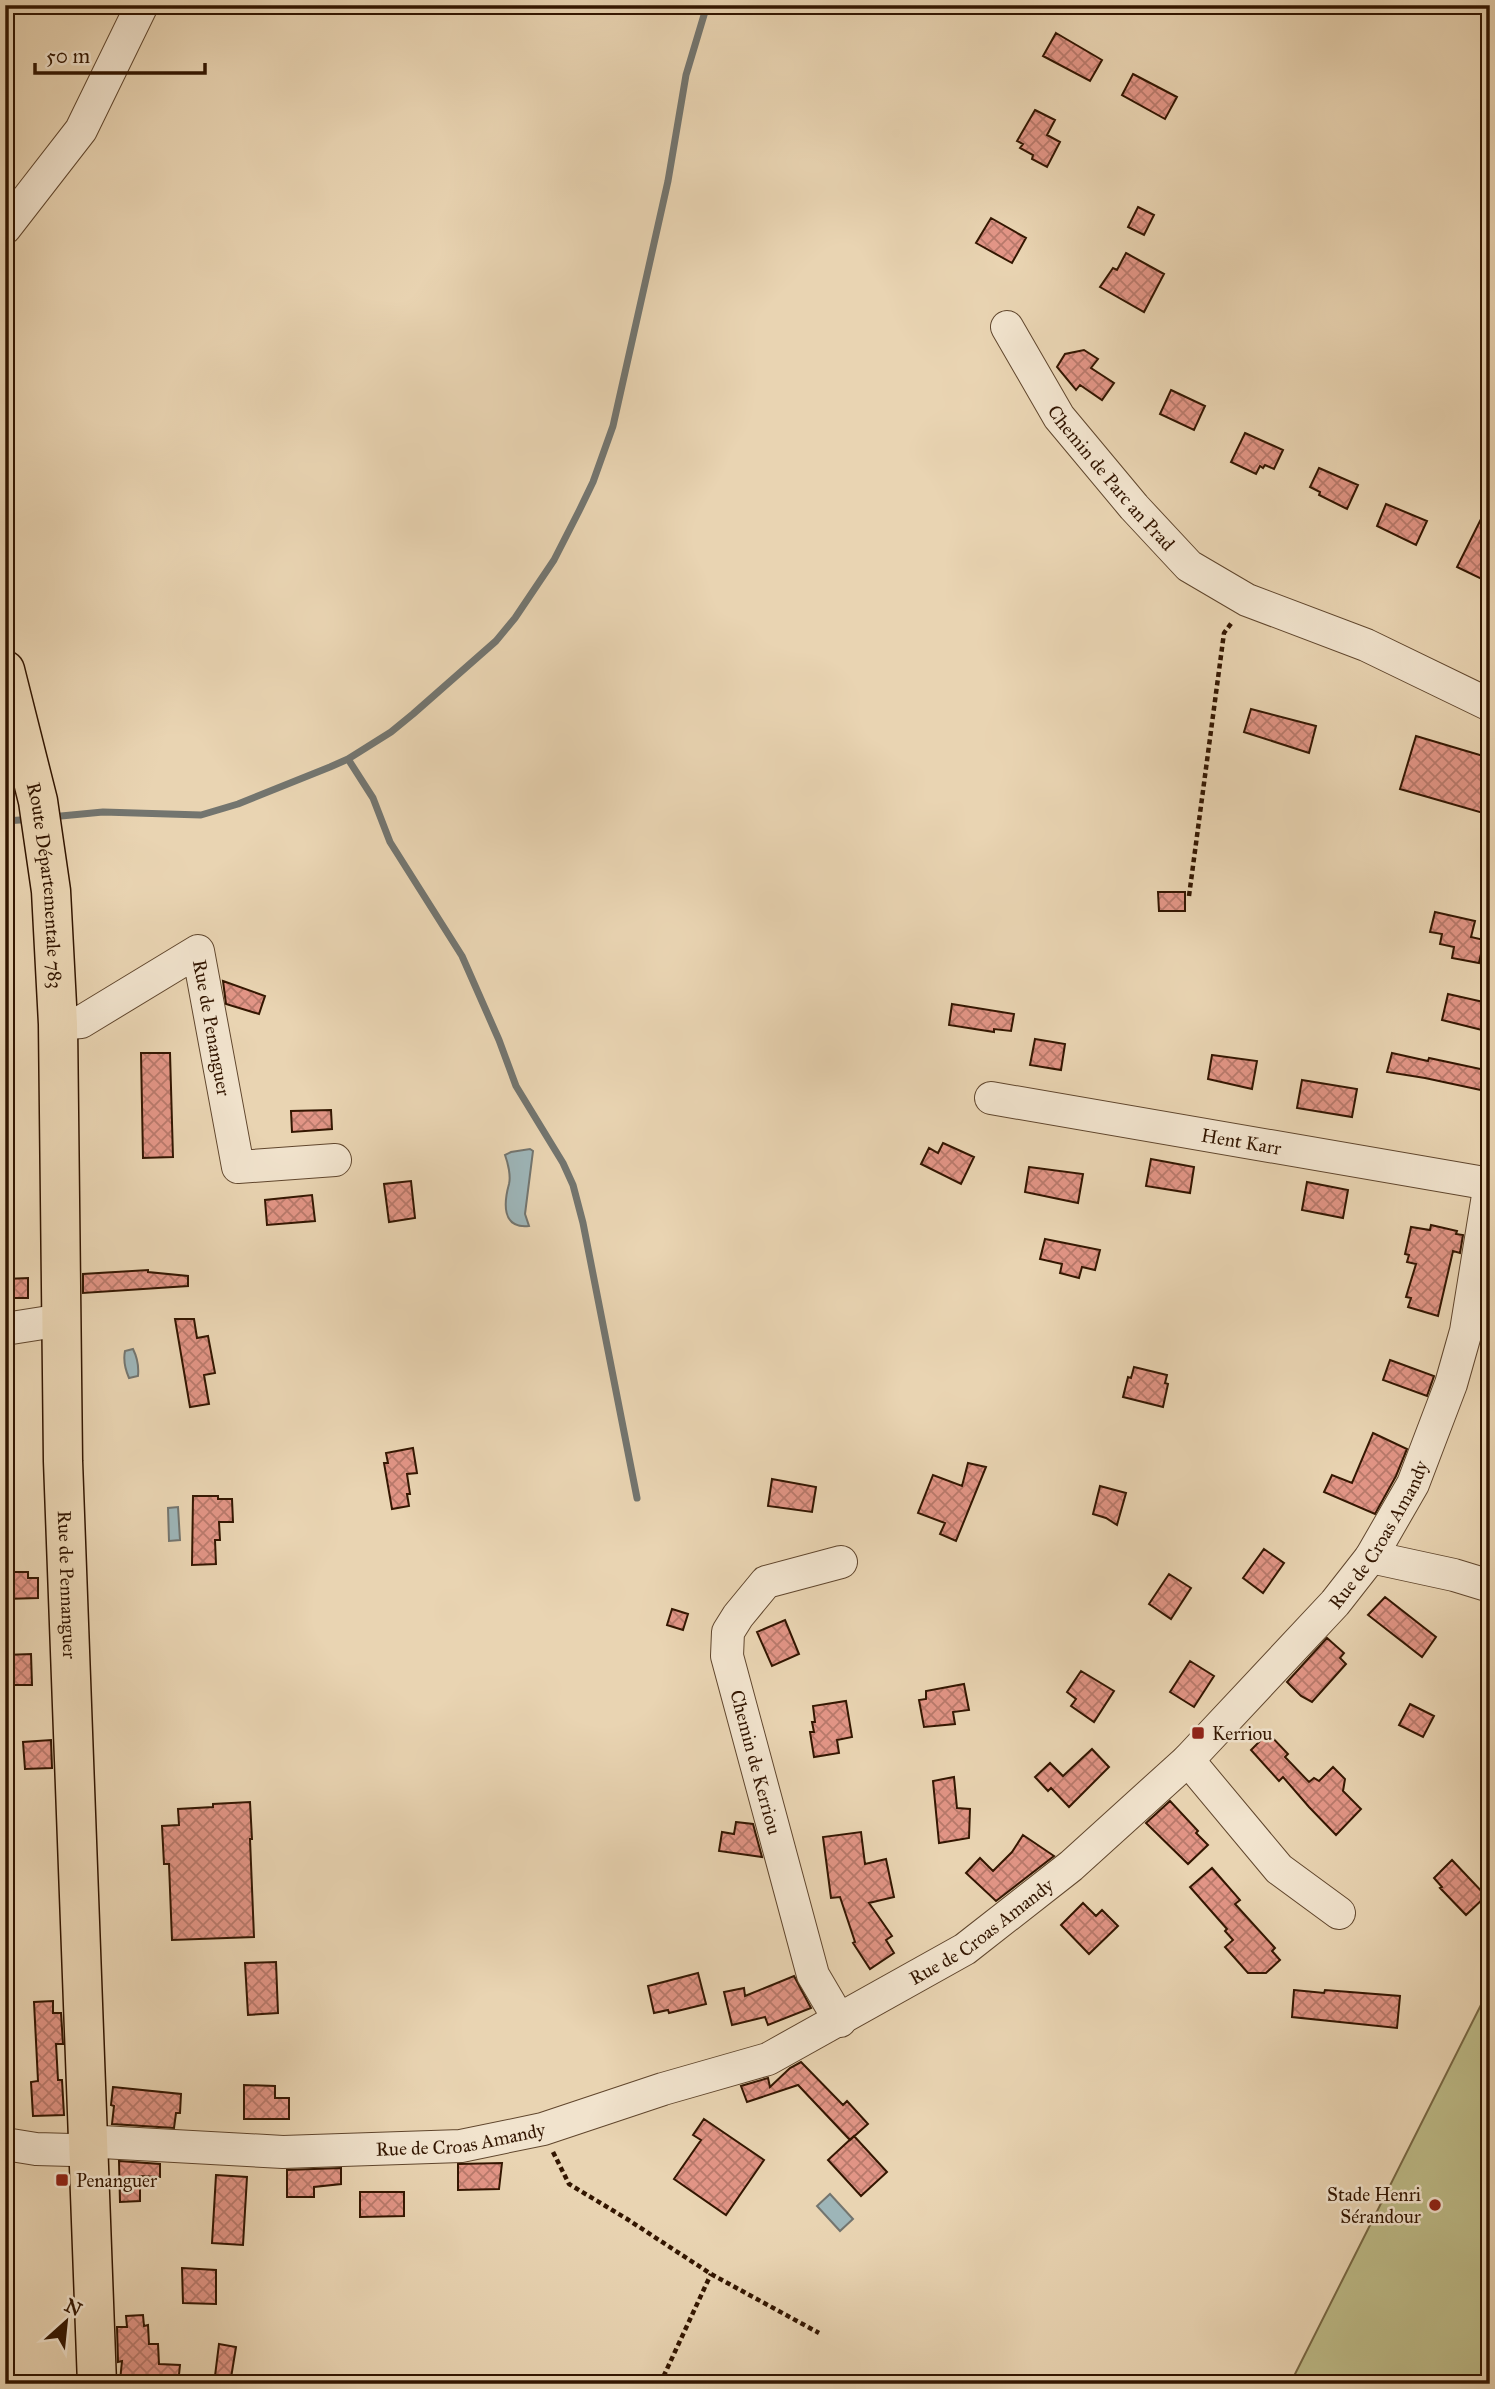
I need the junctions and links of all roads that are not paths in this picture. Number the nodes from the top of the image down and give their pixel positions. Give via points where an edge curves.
1 (142, 5) edge
2 (5, 228) edge
3 (1007, 327) dead end
4 (5, 670) edge
5 (1490, 705) edge
6 (58, 1024) junction
7 (991, 1098) dead end
8 (335, 1160) dead end
9 (1490, 1184) edge
10 (62, 1320) junction
11 (5, 1329) edge
12 (1371, 1557) junction
13 (841, 1562) dead end
14 (1490, 1586) edge
15 (1188, 1760) junction
16 (1339, 1913) dead end
17 (840, 2021) junction
18 (5, 2144) edge
19 (89, 2146) junction
20 (97, 2384) edge

1 - 2 street via 81,130
3 - 5 street, Chemin de Parc an Prad via 1059,417 1189,566 1247,600 1366,645
4 - 6 main road, Route Départementale 783 via 38,801 51,891
6 - 8 street, Rue de Penanguer via 80,1022 198,951 238,1167
6 - 10 main road, Rue de Pennanguer
7 - 9 street, Hent Karr
9 - 12 street, Rue de Croas Amandy via 1466,1331 1451,1384 1413,1484
10 - 11 street
10 - 19 main road, Rue de Pennanguer via 63,1461
12 - 14 street
12 - 15 street, Rue de Croas Amandy via 1335,1603
13 - 17 street, Chemin de Kerriou via 766,1582 729,1632 727,1656 813,1975
15 - 16 street via 1279,1869
15 - 17 street, Rue de Croas Amandy via 1071,1866 965,1949
17 - 19 street, Rue de Croas Amandy via 768,2059 543,2129 461,2146 283,2152 102,2142
18 - 19 street, Rue de Croas Amandy via 72,2150
19 - 20 main road

